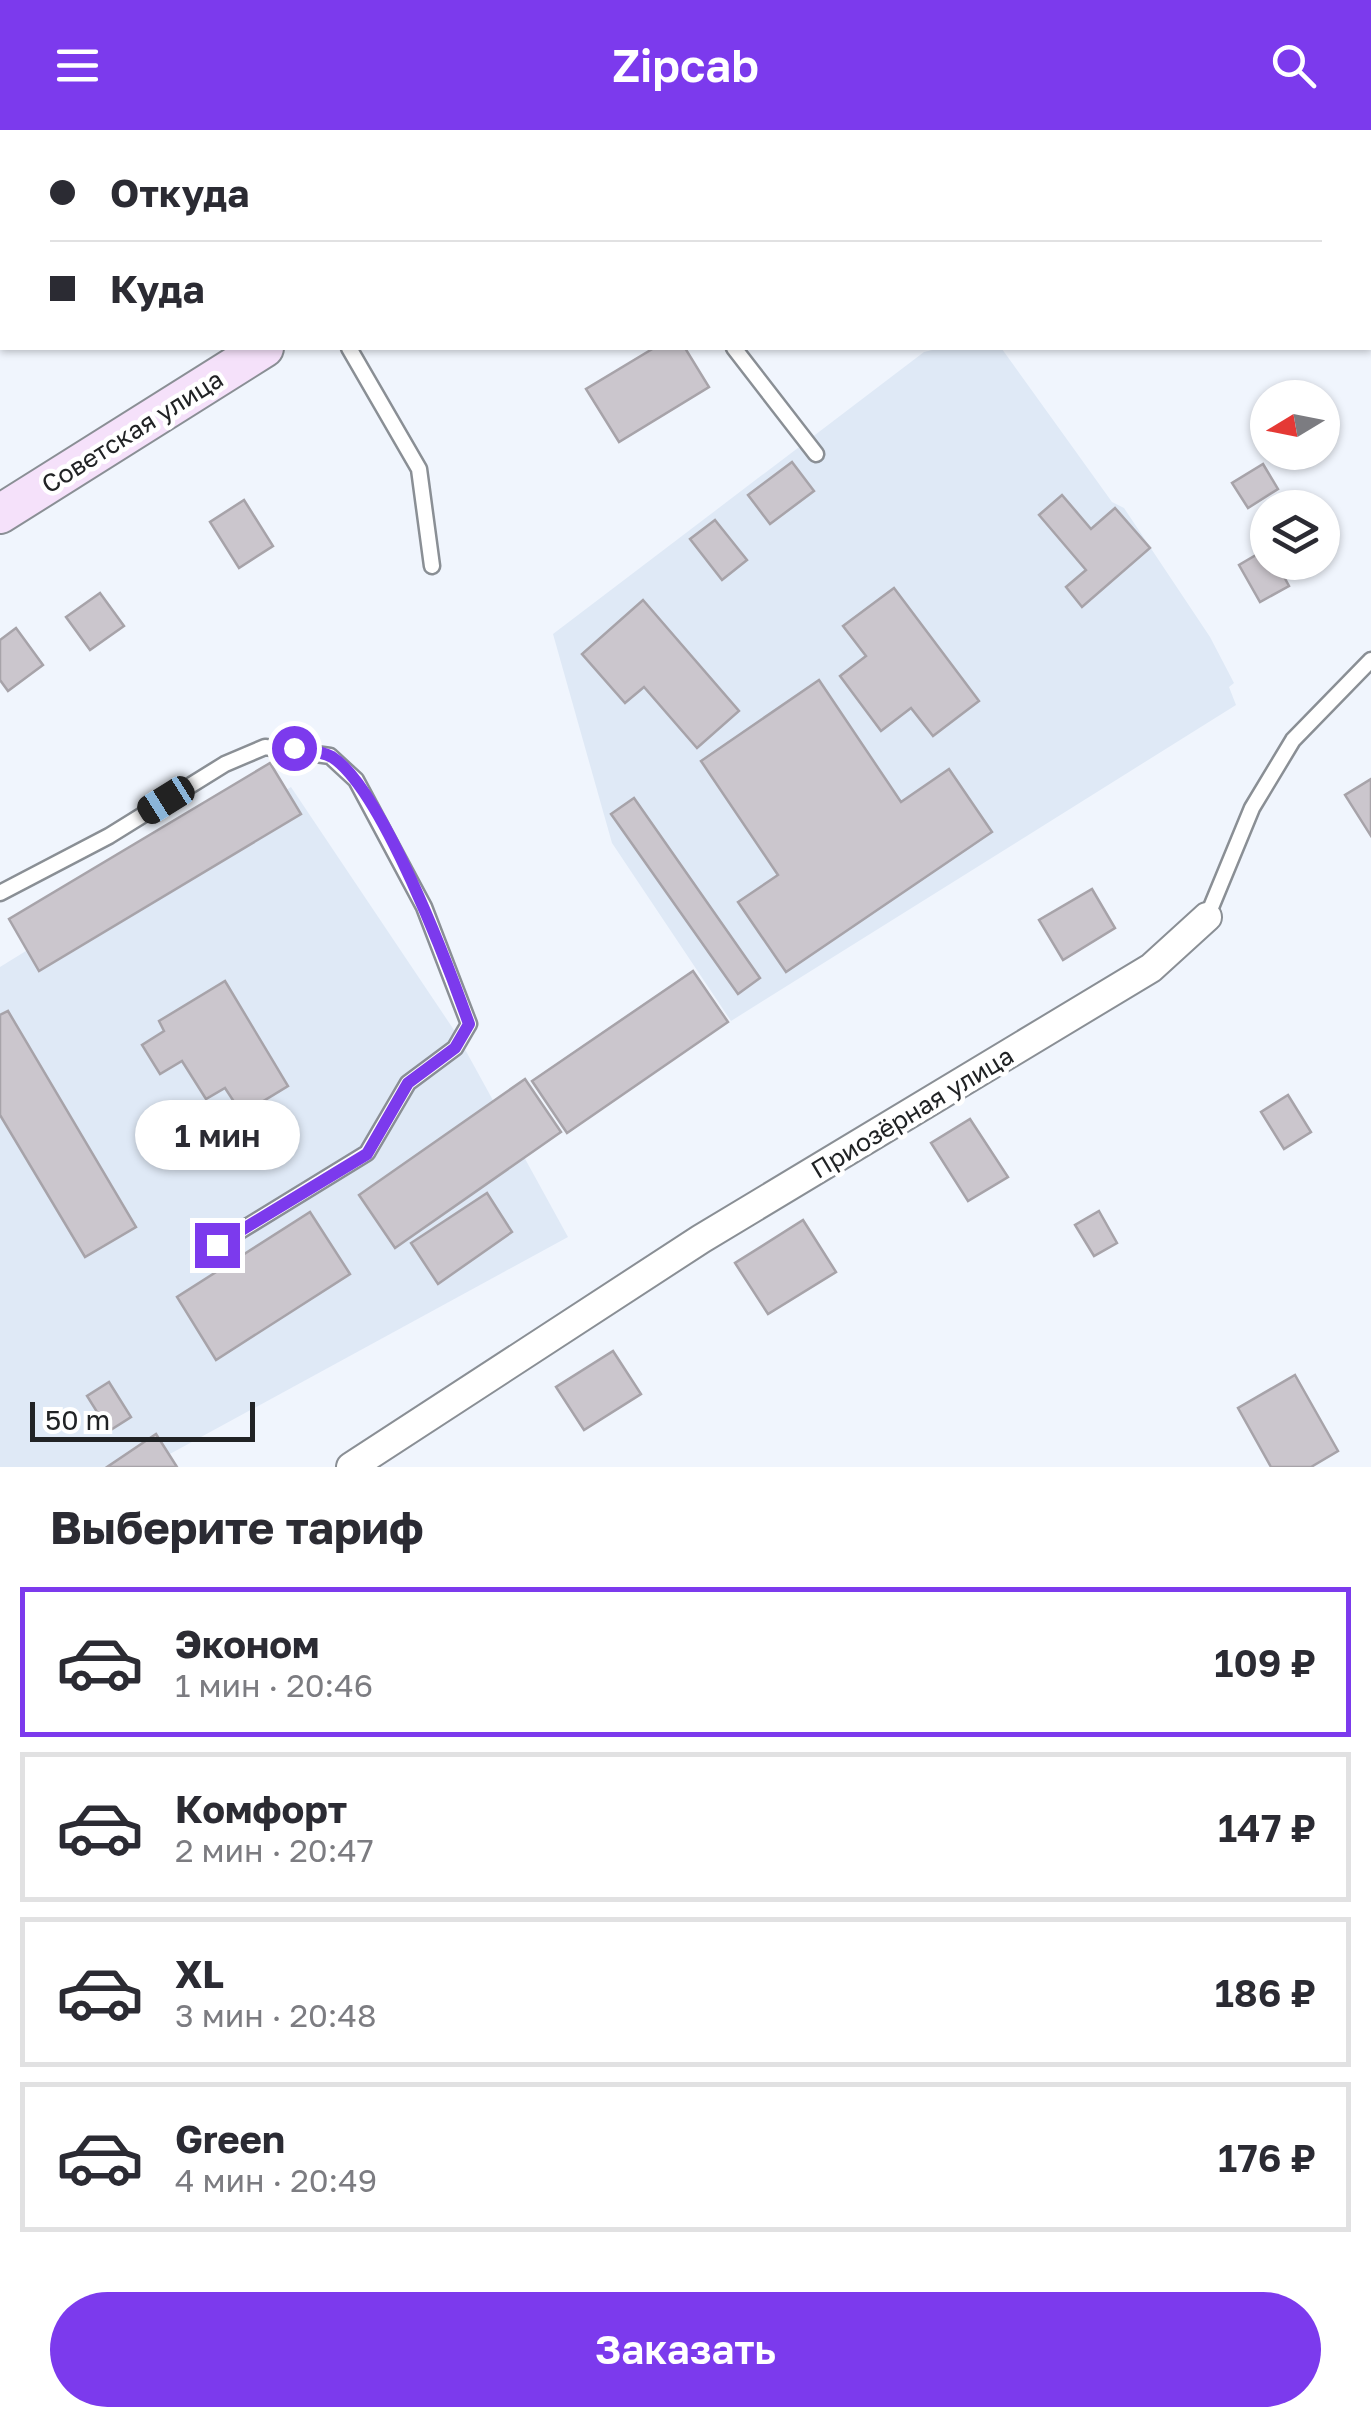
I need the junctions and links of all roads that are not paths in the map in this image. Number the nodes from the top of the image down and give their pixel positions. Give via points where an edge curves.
1 (261, 350) edge
2 (350, 350) edge
3 (736, 350) edge
4 (816, 454) dead end
5 (0, 514) edge
6 (432, 566) dead end
7 (1371, 660) edge
8 (0, 892) edge
9 (1207, 917) joint
10 (217, 1245) dead end
11 (351, 1467) edge

1 - 5 main road, Советская улица
2 - 6 lane via 418,469
3 - 4 lane
7 - 9 lane, Приозёрная улица via 1293,740 1252,808
8 - 10 lane via 265,747 330,756 356,780 424,907 469,1024 455,1048 408,1083 367,1154
9 - 11 street, Приозёрная улица via 1151,968 701,1239

